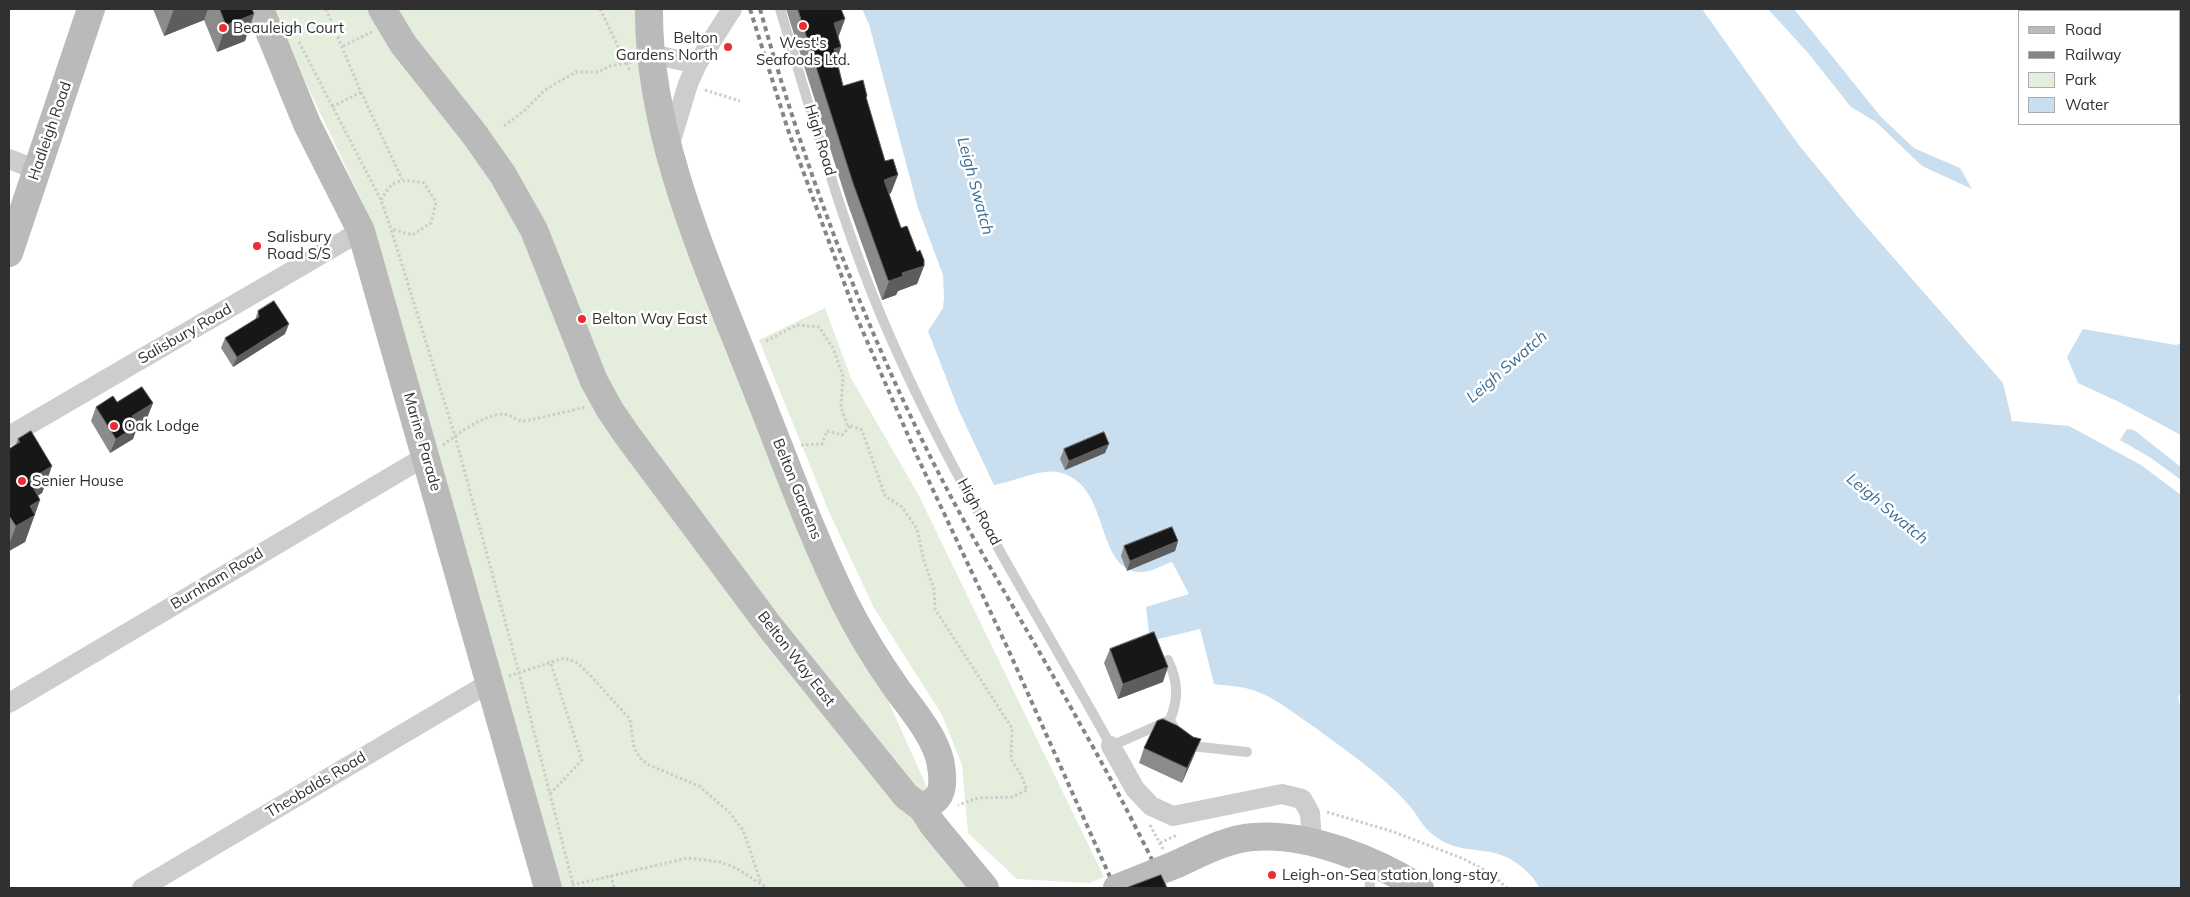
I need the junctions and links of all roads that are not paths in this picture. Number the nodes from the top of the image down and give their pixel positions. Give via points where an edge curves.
1 (92, 9) edge
2 (260, 9) edge
3 (649, 9) edge
4 (732, 9) edge
5 (780, 9) edge
6 (386, 16) edge
7 (643, 59) junction
8 (699, 61) junction
9 (669, 147) junction
10 (9, 159) edge
11 (37, 170) junction
12 (361, 231) junction
13 (9, 252) edge
14 (9, 436) edge
15 (426, 456) junction
16 (1168, 660) dead end
17 (489, 683) junction
18 (9, 703) edge
19 (1170, 720) junction
20 (1111, 746) junction
21 (1247, 752) dead end
22 (922, 808) junction
23 (1312, 842) junction
24 (1370, 875) edge
25 (562, 886) edge
26 (142, 888) edge
27 (985, 888) edge
28 (1117, 888) edge
29 (1420, 888) edge

1 - 11 street, Hadleigh Road
2 - 12 street, Marine Parade via 307,124
3 - 7 street
4 - 8 street
5 - 20 lane, High Road via 860,266 892,342 988,530
6 - 22 street, Belton Way East via 403,44 503,174 534,230 594,381 610,410 776,635 906,796
7 - 8 street
7 - 9 street via 657,91
8 - 9 street via 688,84
9 - 22 street, Belton Gardens via 709,270 838,587 878,660 936,749 942,775 940,792
10 - 11 street
11 - 13 street, Hadleigh Road
12 - 14 street, Salisbury Road
12 - 15 street, Marine Parade
15 - 17 street, Marine Parade
15 - 18 street, Burnham Road
16 - 19 lane via 1176,678
17 - 25 street, Marine Parade
17 - 26 street, Theobalds Road
19 - 20 lane
19 - 21 lane via 1179,737 1191,746
20 - 23 street, High Road via 1135,789 1151,806 1173,816 1282,794 1302,799 1310,813
22 - 27 street, Belton Way East
23 - 24 street
23 - 28 street, bridge via 1252,837 1215,847
24 - 29 street

